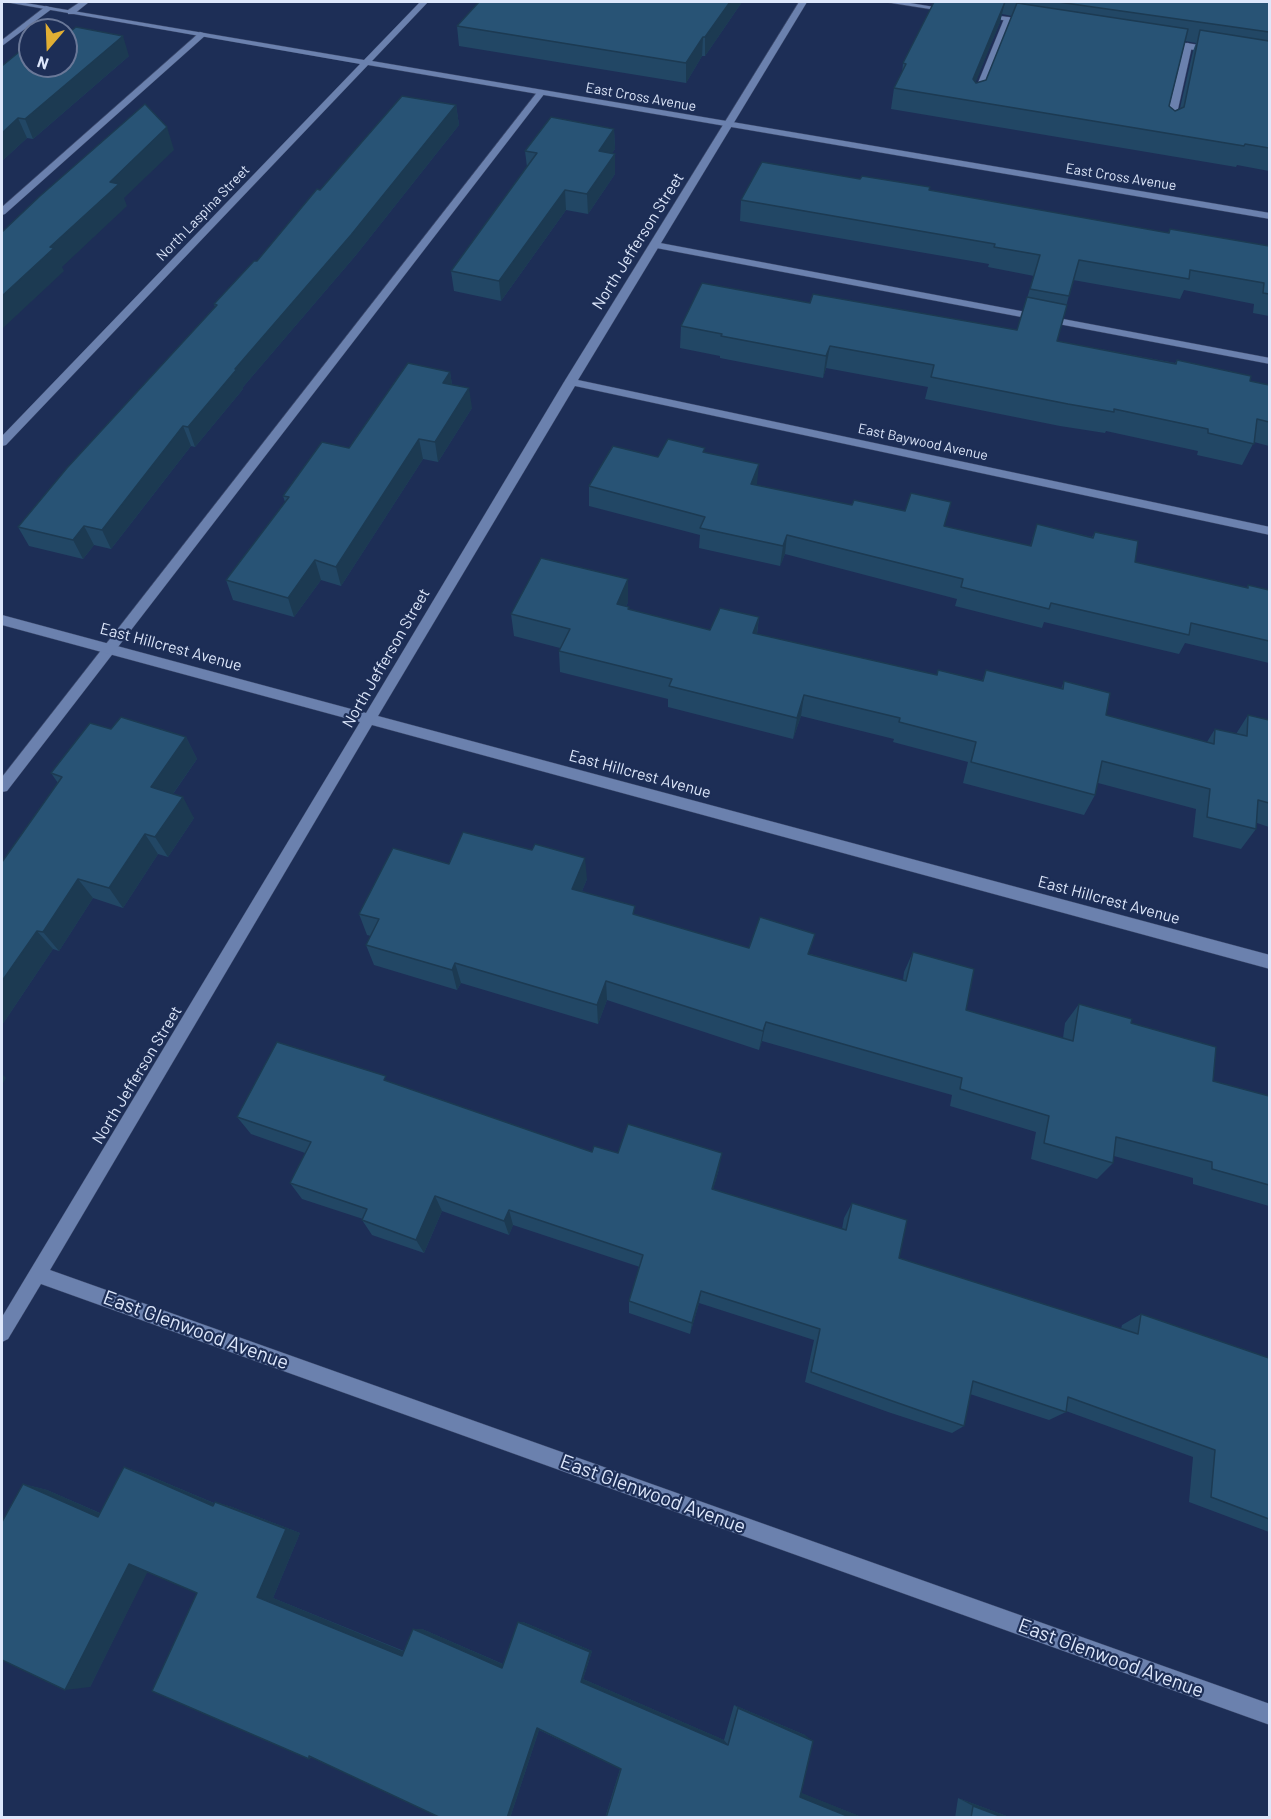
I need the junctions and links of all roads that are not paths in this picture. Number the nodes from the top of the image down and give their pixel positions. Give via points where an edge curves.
1 (9, 2) edge
2 (85, 2) edge
3 (424, 2) edge
4 (803, 2) edge
5 (889, 2) edge
6 (49, 8) junction
7 (71, 12) junction
8 (960, 12) edge
9 (972, 14) edge
10 (1008, 19) junction
11 (1041, 24) edge
12 (203, 34) junction
13 (1154, 41) edge
14 (2, 44) edge
15 (1188, 46) junction
16 (1223, 51) edge
17 (367, 62) junction
18 (541, 93) junction
19 (975, 100) edge
20 (730, 126) junction
21 (1169, 127) edge
22 (2, 212) edge
23 (1269, 216) edge
24 (655, 245) junction
25 (1269, 361) edge
26 (570, 382) junction
27 (2, 442) edge
28 (1269, 531) edge
29 (2, 620) edge
30 (109, 649) junction
31 (368, 720) junction
32 (2, 787) edge
33 (1269, 962) edge
34 (37, 1274) junction
35 (2, 1333) edge
36 (1269, 1715) edge

1 - 6 street, East Cross Avenue
2 - 7 street
3 - 17 street, North Laspina Street
4 - 20 street, North Jefferson Street
5 - 8 street
6 - 7 street, East Cross Avenue
6 - 14 street
7 - 12 street, East Cross Avenue
9 - 10 street
10 - 11 street
10 - 19 street
12 - 17 street, East Cross Avenue
12 - 22 street
13 - 15 street
15 - 16 street
15 - 21 street
17 - 18 street, East Cross Avenue
17 - 27 street, North Laspina Street
18 - 20 street, East Cross Avenue
18 - 30 street
20 - 23 street, East Cross Avenue
20 - 24 street, North Jefferson Street
24 - 25 street
24 - 26 street, North Jefferson Street
26 - 28 street, East Baywood Avenue
26 - 31 street, North Jefferson Street
29 - 30 street, East Hillcrest Avenue
30 - 31 street, East Hillcrest Avenue
30 - 32 street
31 - 33 street, East Hillcrest Avenue
31 - 34 street, North Jefferson Street
34 - 35 street, North Jefferson Street
34 - 36 street, East Glenwood Avenue

